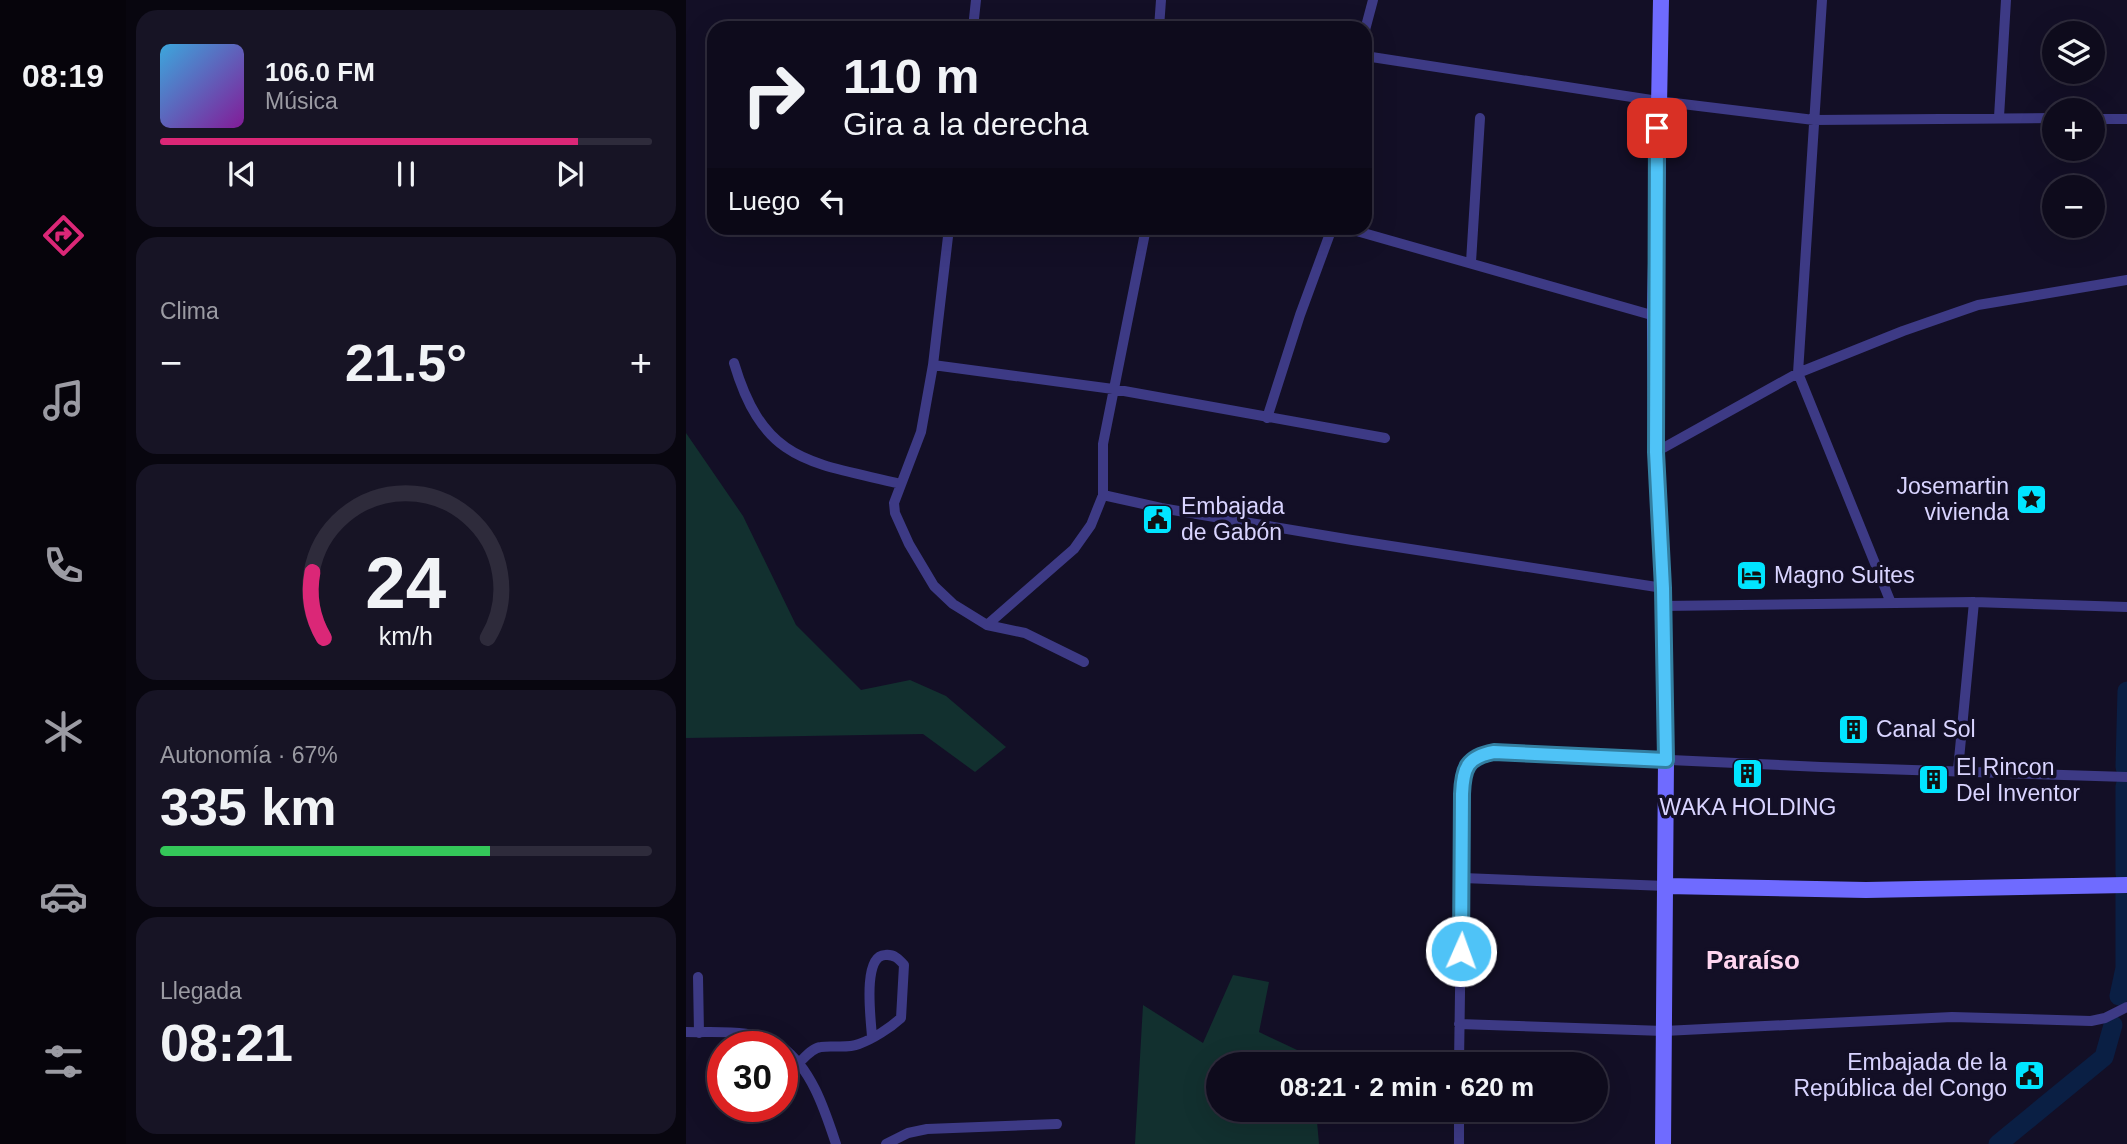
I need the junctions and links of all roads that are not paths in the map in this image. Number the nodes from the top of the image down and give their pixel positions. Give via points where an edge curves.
1 (976, 0) edge
2 (1161, 0) edge
3 (1373, 0) edge
4 (1661, 0) edge
5 (1822, 0) edge
6 (2006, 0) edge
7 (974, 21) edge
8 (1160, 21) edge
9 (1367, 21) edge
10 (1372, 57) edge
11 (1658, 101) junction
12 (1999, 117) junction
13 (1480, 118) dead end
14 (2042, 118) edge
15 (2105, 119) edge
16 (1814, 120) junction
17 (2127, 120) edge
18 (948, 235) edge
19 (1145, 235) edge
20 (1329, 235) edge
21 (1372, 235) edge
22 (1471, 262) junction
23 (2127, 281) edge
24 (1655, 316) junction
25 (734, 363) dead end
26 (933, 365) junction
27 (1798, 373) junction
28 (1113, 389) junction
29 (1267, 418) junction
30 (1385, 438) dead end
31 (1656, 452) junction
32 (901, 484) junction
33 (1103, 495) junction
34 (1663, 588) junction
35 (1974, 602) junction
36 (1891, 603) junction
37 (1662, 606) junction
38 (2127, 607) edge
39 (987, 625) junction
40 (1084, 662) dead end
41 (1666, 760) junction
42 (1958, 770) junction
43 (2127, 776) edge
44 (1463, 878) junction
45 (2127, 885) edge
46 (1666, 886) junction
47 (698, 977) dead end
48 (2127, 1007) edge
49 (1459, 1024) junction
50 (1664, 1031) junction
51 (686, 1032) edge
52 (699, 1032) junction
53 (707, 1032) edge
54 (872, 1037) junction
55 (1459, 1052) edge
56 (799, 1063) joint
57 (1459, 1122) edge
58 (1057, 1124) dead end
59 (836, 1144) edge
60 (886, 1144) edge
61 (1459, 1144) edge
62 (1663, 1144) edge

1 - 7 street
2 - 8 street
3 - 9 street
4 - 11 street
5 - 16 street
6 - 12 street
10 - 11 street
11 - 16 street
11 - 24 street
12 - 14 street
12 - 16 street
13 - 22 street
15 - 17 street
16 - 27 street
18 - 26 street
19 - 28 street
20 - 29 street
21 - 22 street
22 - 24 street
23 - 27 street via 1978,305
24 - 31 street
25 - 32 street via 747,398 780,444 815,463
26 - 28 street
26 - 32 street via 921,432
27 - 31 street
27 - 36 street
28 - 29 street
28 - 33 street via 1103,443
29 - 30 street
31 - 34 street
32 - 39 street via 895,513 921,565 953,604
33 - 34 street via 1352,540
33 - 39 street via 1091,525 1074,549
34 - 37 street
35 - 36 street
35 - 38 street
35 - 42 street
36 - 37 street
37 - 41 street
39 - 40 street via 1025,633
41 - 42 street
41 - 44 street via 1479,755 1463,778
41 - 46 street
42 - 43 street
44 - 46 street
44 - 49 street
45 - 46 street via 1866,890
46 - 50 street
47 - 52 street
48 - 50 street via 2091,1021 1952,1017
49 - 50 street
49 - 55 street
50 - 62 street
51 - 52 street
52 - 53 street
54 - 54 street via 903,1014 904,965 891,955 877,958 870,971
54 - 56 street via 846,1047 821,1047
56 - 59 street
57 - 61 street
58 - 60 street via 927,1129

